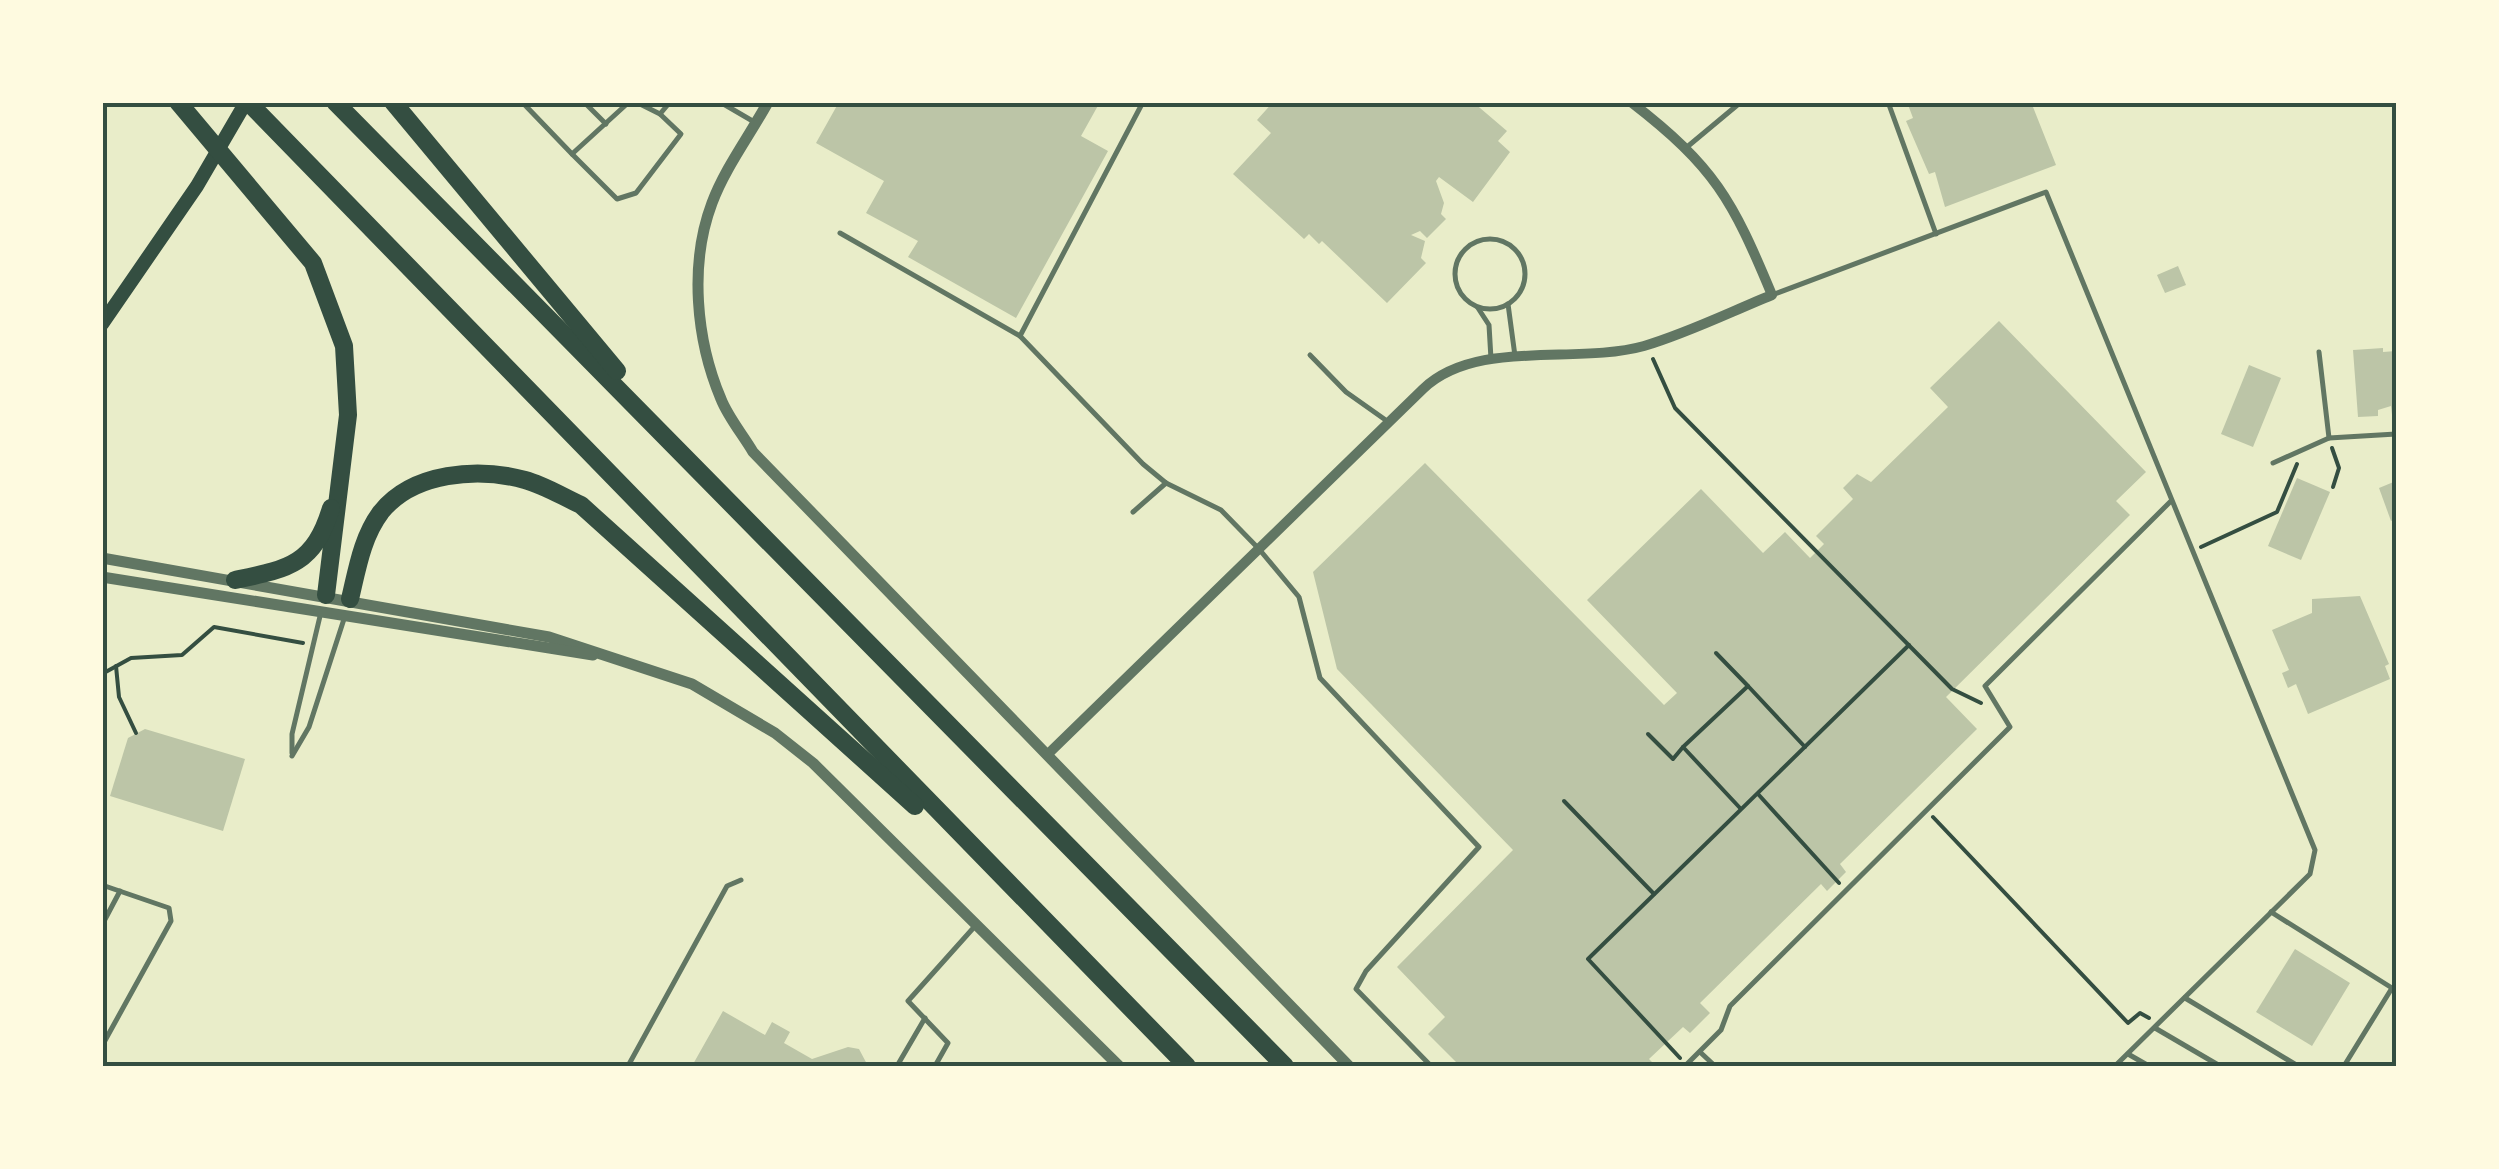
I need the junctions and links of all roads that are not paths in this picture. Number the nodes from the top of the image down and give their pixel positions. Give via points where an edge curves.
1 (178, 102) edge
2 (247, 102) edge
3 (335, 102) edge
4 (393, 102) edge
5 (522, 102) edge
6 (584, 102) edge
7 (633, 102) edge
8 (670, 102) edge
9 (720, 102) edge
10 (768, 102) edge
11 (1143, 102) edge
12 (1631, 102) edge
13 (1741, 102) edge
14 (1888, 102) edge
15 (660, 114) junction
16 (756, 123) junction
17 (606, 124) junction
18 (1687, 148) junction
19 (572, 154) junction
20 (840, 233) dead end
21 (1936, 234) junction
22 (1772, 295) junction
23 (1508, 304) junction
24 (1476, 306) junction
25 (102, 324) edge
26 (1020, 336) junction
27 (2318, 352) dead end
28 (1310, 355) dead end
29 (1515, 359) junction
30 (1491, 360) junction
31 (1389, 422) junction
32 (2396, 434) edge
33 (2329, 438) junction
34 (690, 460) junction
35 (2273, 463) dead end
36 (343, 469) junction
37 (1166, 483) junction
38 (2172, 502) junction
39 (1133, 512) dead end
40 (1259, 549) junction
41 (102, 558) edge
42 (102, 577) edge
43 (235, 580) junction
44 (324, 603) junction
45 (348, 608) junction
46 (1048, 754) junction
47 (741, 880) dead end
48 (102, 885) edge
49 (120, 892) junction
50 (2271, 912) junction
51 (1047, 924) junction
52 (976, 925) junction
53 (102, 926) edge
54 (2184, 998) junction
55 (924, 1018) junction
56 (2157, 1026) junction
57 (102, 1046) edge
58 (1700, 1052) junction
59 (2128, 1054) junction
60 (628, 1066) edge
61 (897, 1066) edge
62 (935, 1066) edge
63 (1119, 1066) edge
64 (1187, 1066) edge
65 (1285, 1066) edge
66 (1349, 1066) edge
67 (1432, 1066) edge
68 (1686, 1066) edge
69 (1715, 1066) edge
70 (2115, 1066) edge
71 (2149, 1066) edge
72 (2220, 1066) edge
73 (2298, 1066) edge
74 (2344, 1066) edge

1 - 36 highway via 313,263 344,346
2 - 25 main road
2 - 51 highway
3 - 34 highway
4 - 34 highway
5 - 19 lane
6 - 17 lane
7 - 15 lane
7 - 17 lane
8 - 15 lane
9 - 16 lane
10 - 16 street
11 - 26 lane
12 - 18 street
13 - 18 lane
14 - 21 lane
15 - 19 lane via 681,134 636,193 616,199
16 - 46 street via 712,203 701,252 697,296 721,401 753,452
17 - 19 lane
18 - 22 street via 1730,200
20 - 26 lane
21 - 22 lane
21 - 38 lane via 2046,192
22 - 29 street via 1619,352
23 - 24 lane
23 - 24 lane via 1521,291 1524,263 1512,246 1493,239 1464,250 1455,270 1459,291
23 - 29 lane
24 - 30 lane via 1489,325
26 - 37 lane
27 - 33 lane
28 - 31 lane
29 - 30 street
30 - 31 street via 1454,366
31 - 40 street
32 - 33 lane
33 - 35 lane
34 - 65 highway
36 - 43 highway via 326,526 311,550 284,570
36 - 44 highway
37 - 39 lane
37 - 40 lane via 1220,510
38 - 50 lane via 2315,850 2310,874
38 - 58 lane via 1985,686 2010,727 1730,1006 1721,1030
40 - 46 street
40 - 67 lane via 1298,597 1320,678 1479,847 1356,989
41 - 43 street
42 - 44 street
43 - 44 street
44 - 45 street
44 - 45 lane via 292,756
45 - 51 highway via 366,539 380,514 415,485 473,474 525,480 581,505
45 - 52 street via 549,637 692,684 813,764
46 - 66 street
47 - 60 lane via 726,886
48 - 49 lane
49 - 53 lane
49 - 57 lane via 169,908 171,922
50 - 54 lane
50 - 74 lane via 2392,988
51 - 64 highway
52 - 55 lane via 908,1000
52 - 63 street
54 - 56 lane
54 - 73 lane
55 - 61 lane
55 - 62 lane via 948,1043
56 - 59 lane
56 - 72 lane
58 - 68 lane
58 - 69 lane
59 - 70 lane
59 - 71 lane

